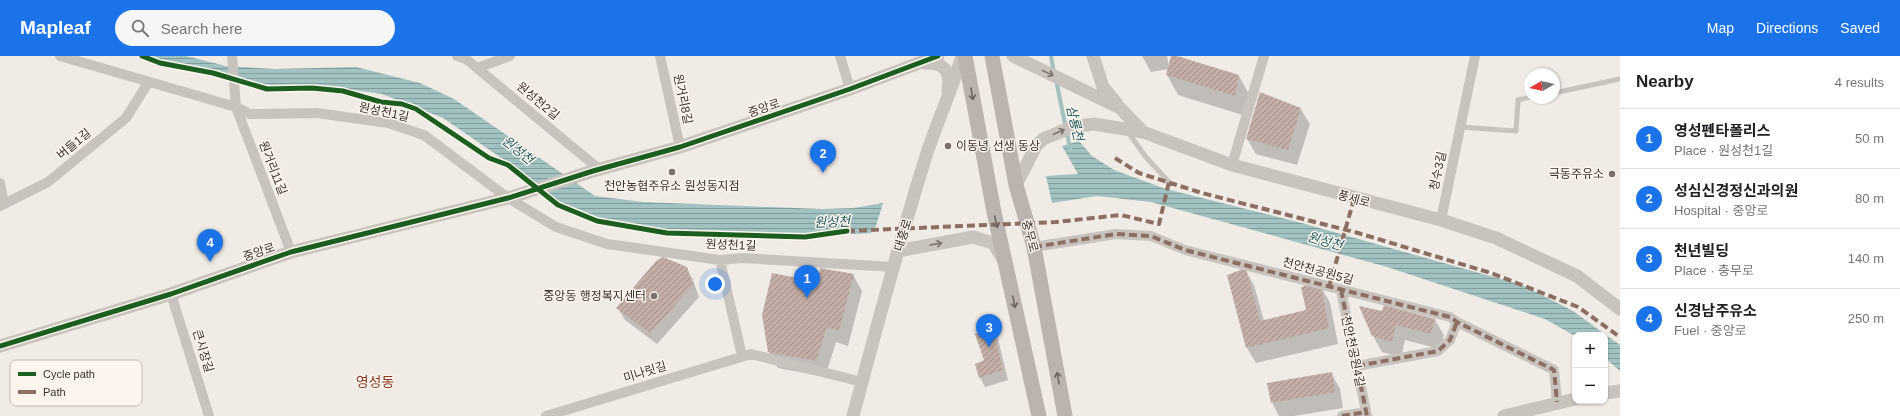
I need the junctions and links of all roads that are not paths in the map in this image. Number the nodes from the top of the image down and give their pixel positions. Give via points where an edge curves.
1 (60, 56) edge
2 (232, 56) edge
3 (510, 56) edge
4 (660, 56) edge
5 (840, 56) edge
6 (938, 56) edge
7 (962, 56) edge
8 (966, 56) edge
9 (992, 56) edge
10 (1013, 56) edge
11 (1093, 56) edge
12 (1264, 56) edge
13 (1476, 56) edge
14 (463, 57) edge
15 (918, 63) junction
16 (477, 68) junction
17 (1620, 79) edge
18 (148, 83) junction
19 (850, 89) junction
20 (1560, 91) edge
21 (1524, 99) edge
22 (946, 103) junction
23 (236, 107) junction
24 (1120, 108) junction
25 (1461, 127) junction
26 (1126, 129) junction
27 (1143, 132) junction
28 (680, 147) junction
29 (1232, 165) junction
30 (596, 170) junction
31 (1169, 182) dead end
32 (0, 183) edge
33 (1016, 185) junction
34 (508, 198) junction
35 (2, 205) edge
36 (1441, 220) junction
37 (1034, 247) junction
38 (898, 251) junction
39 (291, 252) junction
40 (720, 260) junction
41 (1005, 264) junction
42 (893, 267) junction
43 (1341, 290) junction
44 (171, 294) junction
45 (1620, 309) edge
46 (1457, 322) junction
47 (0, 346) edge
48 (746, 355) junction
49 (1357, 366) junction
50 (862, 382) junction
51 (1620, 391) edge
52 (1608, 393) edge
53 (1572, 399) edge
54 (1557, 402) junction
55 (1366, 414) edge
56 (209, 416) edge
57 (546, 416) edge
58 (853, 416) edge
59 (1039, 416) edge
60 (1065, 416) edge
61 (1342, 416) edge
62 (1504, 416) edge

1 - 18 street, 원성천1길
2 - 23 street, 원거리11길
3 - 16 street
4 - 28 street, 원거리8길
5 - 19 street
6 - 15 street, 중앙로
7 - 22 street, 대흥로
8 -> 41 main road
9 - 33 main road, 충무로
10 -> 24 street, 풍세로
11 - 24 street via 1103,87
12 - 29 street
13 - 25 street, 청수3길
14 - 16 street, 원성천2길
15 - 19 street, 중앙로
15 - 22 street via 932,62 946,70 949,81
16 - 30 street, 원성천2길
17 - 20 lane
18 - 23 street, 원성천1길
18 - 35 street, 버들1길 via 126,118 48,182
19 - 28 street, 중앙로
21 - 25 lane via 1518,100 1516,131
22 - 38 street, 대흥로 via 927,155
23 - 34 street, 원성천1길 via 250,114 317,113 388,123 424,135
23 - 39 street, 원거리11길
24 - 27 street, 풍세로
25 - 36 street, 청수3길
26 - 27 street
26 - 31 lane via 1145,156
33 -> 26 street via 1036,146 1043,139 1072,127 1094,124
27 - 29 street, 풍세로
28 - 30 street, 중앙로
29 - 36 street, 풍세로
30 - 34 street, 중앙로
32 - 35 street
33 - 37 main road, 충무로
34 - 39 street, 중앙로
34 - 40 street, 원성천1길 via 556,227 607,244
36 - 45 street, 풍세로 via 1496,238 1577,276
37 - 43 street, 천안천공원5길 via 1116,234 1151,236 1185,250
60 -> 37 main road, 충무로
38 -> 41 street via 973,237 993,243
38 - 42 street, 대흥로
39 - 44 street, 중앙로
40 - 42 street, 원성천1길 via 743,258
40 - 48 street
41 -> 59 main road
42 - 50 street, 대흥로
43 - 46 street, 천안천공원5길 via 1450,317
43 - 49 street, 천안천공원4길
44 - 47 street, 중앙로
44 - 56 street, 큰시장길
46 - 49 street via 1450,340 1438,351
46 - 54 street, 천안천공원5길 via 1554,370
48 - 50 street
48 - 57 street, 미나릿길
49 - 55 street, 천안천공원4길
50 - 58 street, 대흥로
51 - 52 street
53 - 54 street
54 - 62 street
55 - 61 street, 천안천공원4길

